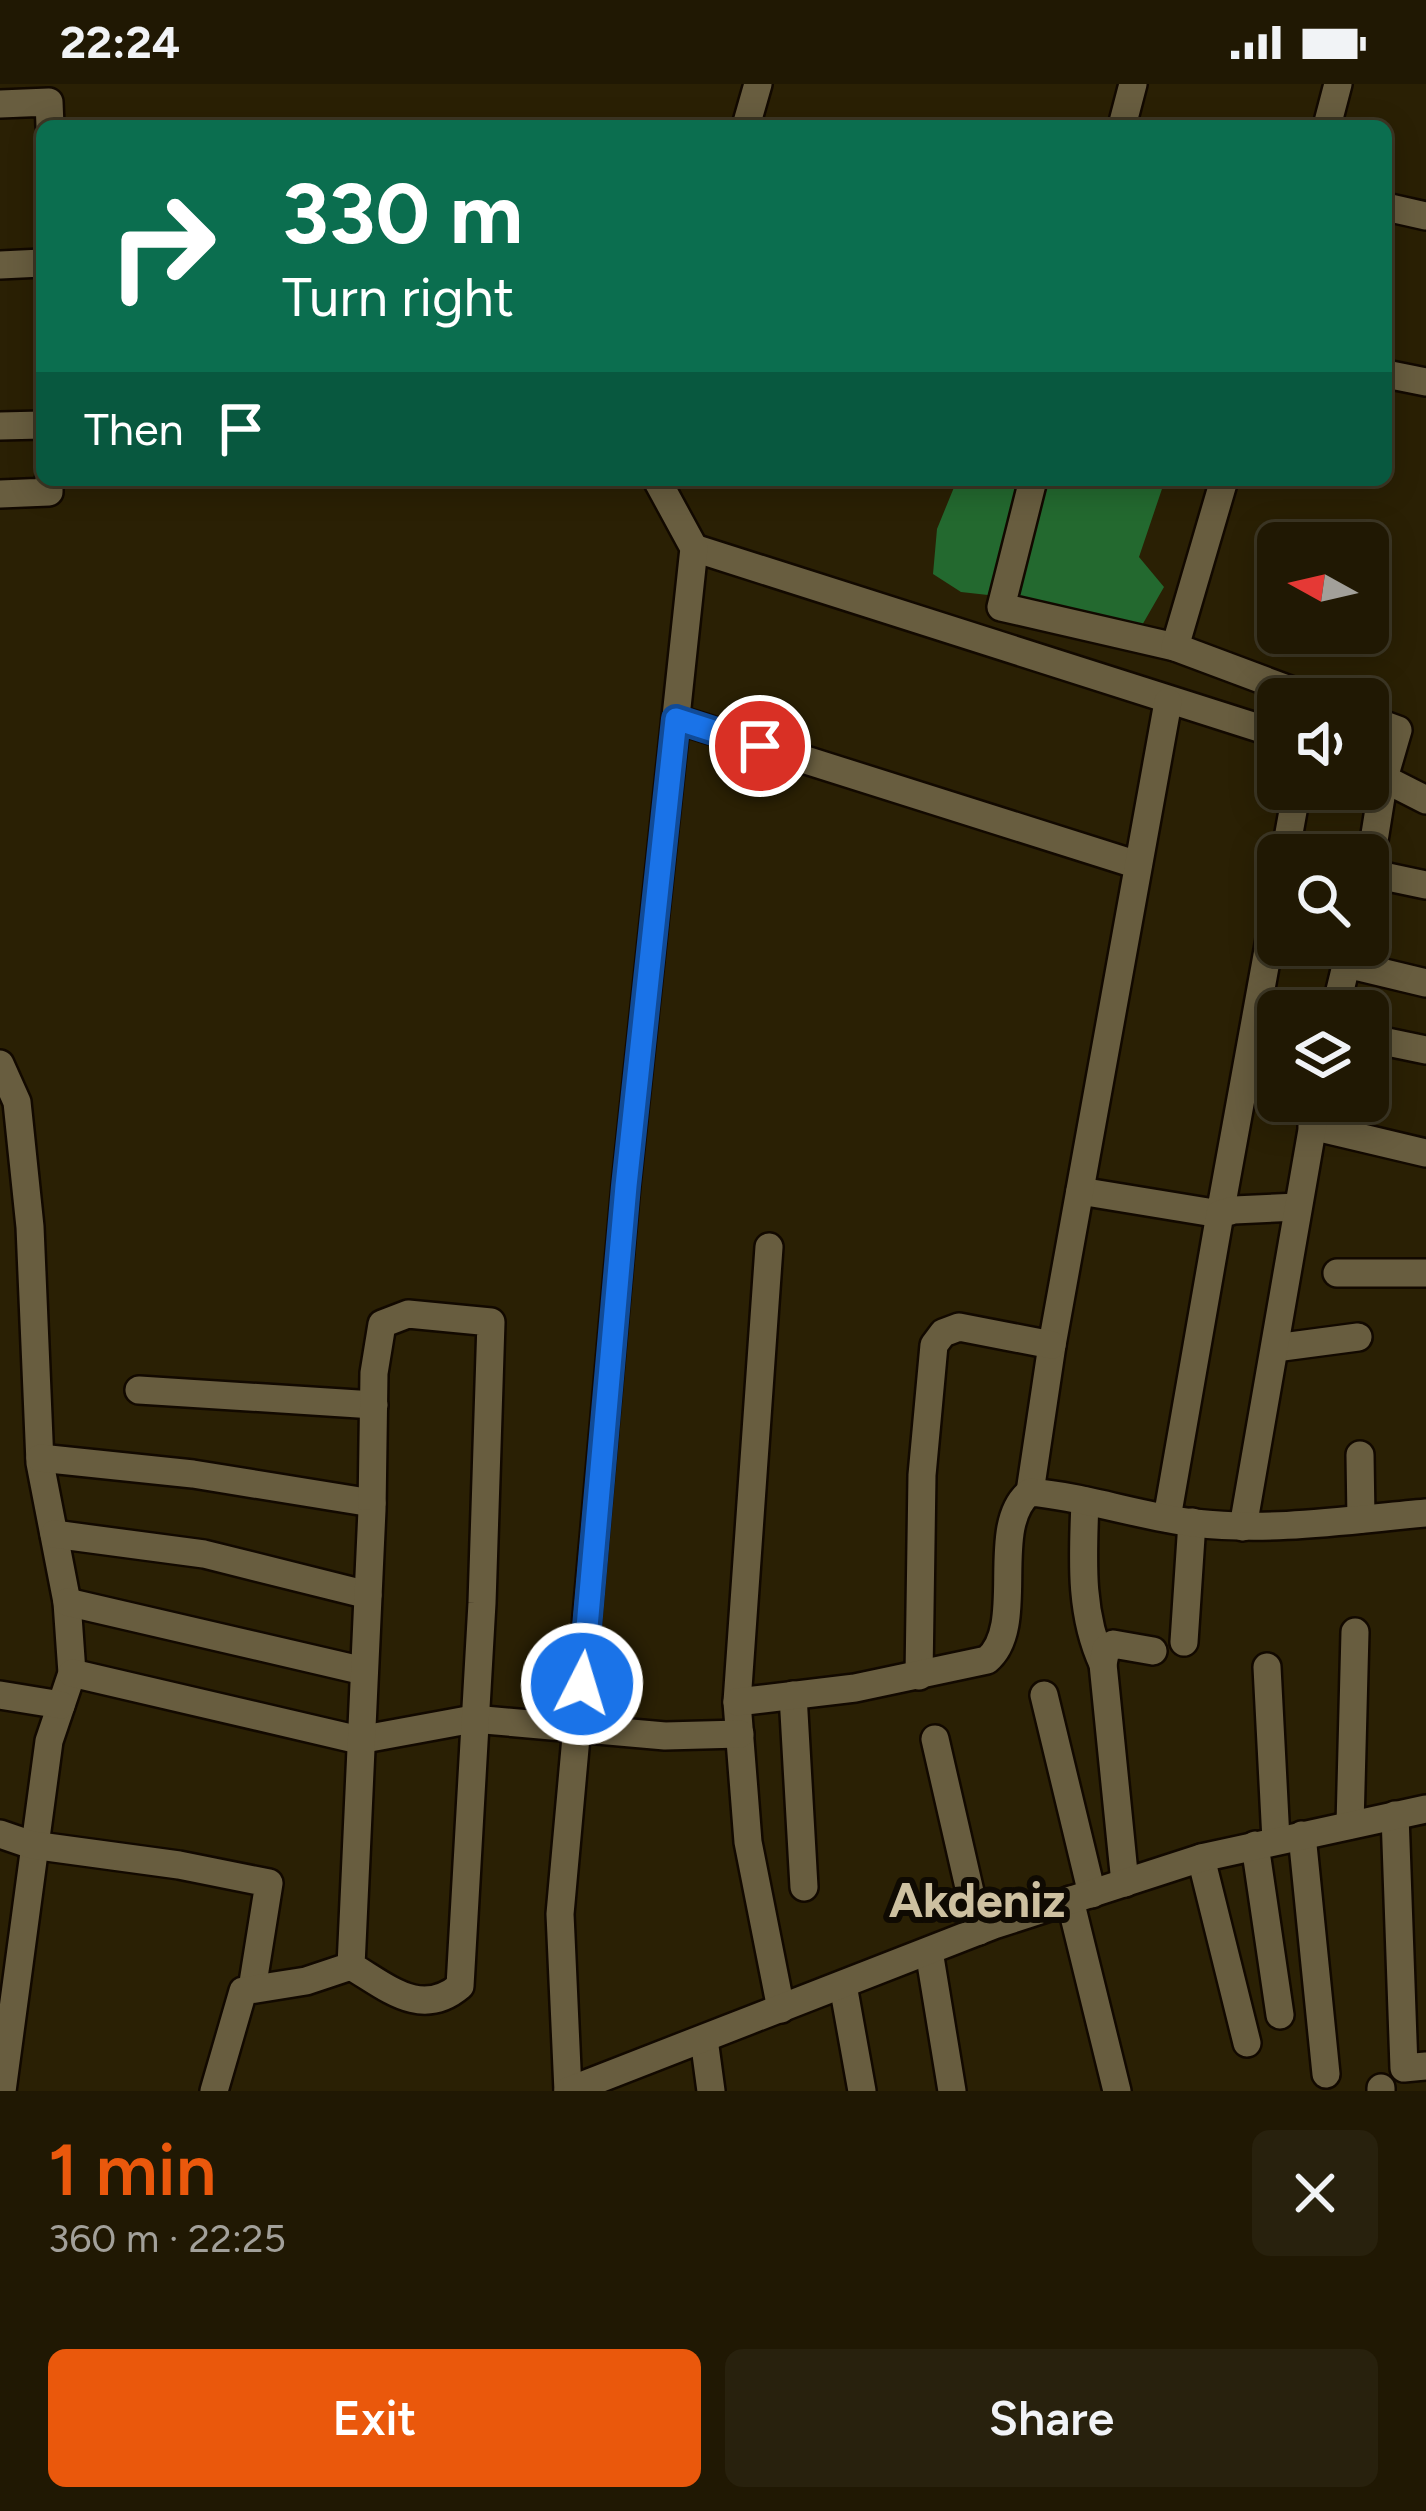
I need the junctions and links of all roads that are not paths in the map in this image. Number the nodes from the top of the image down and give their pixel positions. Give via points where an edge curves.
1 (758, 84) edge
2 (1132, 84) edge
3 (1338, 84) edge
4 (0, 104) edge
5 (50, 120) edge
6 (748, 120) edge
7 (1123, 120) edge
8 (1329, 120) edge
9 (1392, 208) edge
10 (1426, 216) edge
11 (36, 263) edge
12 (0, 265) edge
13 (1392, 375) edge
14 (1426, 382) edge
15 (36, 425) edge
16 (0, 426) edge
17 (49, 486) edge
18 (661, 486) edge
19 (1031, 486) edge
20 (1222, 486) edge
21 (0, 494) edge
22 (694, 548) junction
23 (1175, 647) junction
24 (1258, 678) edge
25 (1168, 702) junction
26 (676, 719) junction
27 (1257, 728) edge
28 (1389, 781) edge
29 (1426, 800) edge
30 (1138, 865) junction
31 (1389, 879) edge
32 (1426, 885) edge
33 (1265, 966) edge
34 (1381, 966) edge
35 (1426, 983) edge
36 (1389, 1042) edge
37 (1426, 1050) edge
38 (0, 1064) edge
39 (9, 1103) edge
40 (1313, 1122) edge
41 (1340, 1122) edge
42 (1426, 1153) edge
43 (1080, 1190) junction
44 (1298, 1207) junction
45 (1220, 1214) junction
46 (30, 1227) junction
47 (0, 1229) edge
48 (770, 1247) dead end
49 (1337, 1273) dead end
50 (1426, 1273) edge
51 (1358, 1337) dead end
52 (1052, 1345) junction
53 (1275, 1348) junction
54 (139, 1390) dead end
55 (374, 1405) junction
56 (1360, 1455) dead end
57 (40, 1458) junction
58 (1030, 1492) junction
59 (1085, 1501) junction
60 (372, 1503) junction
61 (1426, 1513) edge
62 (1361, 1519) junction
63 (1179, 1520) junction
64 (1243, 1527) junction
65 (54, 1534) junction
66 (368, 1595) junction
67 (67, 1602) junction
68 (1355, 1633) dead end
69 (1184, 1642) dead end
70 (1153, 1651) dead end
71 (1103, 1664) junction
72 (1267, 1667) dead end
73 (364, 1670) junction
74 (72, 1673) junction
75 (919, 1676) junction
76 (0, 1695) edge
77 (793, 1695) junction
78 (1044, 1695) dead end
79 (737, 1702) junction
80 (61, 1706) junction
81 (473, 1719) junction
82 (578, 1730) junction
83 (740, 1734) junction
84 (935, 1739) dead end
85 (358, 1740) junction
86 (1426, 1809) edge
87 (1394, 1815) junction
88 (1350, 1825) junction
89 (0, 1834) edge
90 (1278, 1840) junction
91 (32, 1845) junction
92 (1202, 1858) junction
93 (1125, 1883) junction
94 (804, 1887) dead end
95 (1081, 1897) junction
96 (980, 1930) junction
97 (929, 1951) junction
98 (1400, 1956) junction
99 (351, 1966) junction
100 (1426, 1974) edge
101 (843, 1985) junction
102 (253, 1990) junction
103 (781, 2009) junction
104 (1280, 2014) dead end
105 (704, 2039) junction
106 (1247, 2043) dead end
107 (1426, 2066) edge
108 (1326, 2074) dead end
109 (5, 2091) edge
110 (214, 2091) edge
111 (568, 2091) edge
112 (711, 2091) edge
113 (862, 2091) edge
114 (952, 2091) edge
115 (1117, 2091) edge

1 - 6 street
2 - 7 street
3 - 8 street
4 - 5 street via 49,102
9 - 10 street
11 - 12 street
13 - 14 street
15 - 16 street
17 - 21 street
18 - 22 street
19 - 23 street via 1001,607
20 - 23 street
22 - 25 street
22 - 26 street
23 - 24 street
25 - 27 street
25 - 30 street
26 - 30 street
26 - 82 street
28 - 29 street
30 - 43 street
31 - 32 street
33 - 45 street
34 - 35 street
36 - 37 street
38 - 39 street
39 - 46 street
40 - 44 street
41 - 42 street
43 - 45 street
43 - 52 street
44 - 45 street
44 - 53 street
45 - 63 street
46 - 47 street
46 - 57 street
48 - 79 street
49 - 50 street
51 - 53 street
52 - 58 street
52 - 75 street via 959,1327 934,1345 922,1475
53 - 64 street
54 - 55 street
55 - 60 street
55 - 81 street via 382,1324 408,1314 491,1322
56 - 62 street
57 - 60 street
57 - 65 street
58 - 59 street
58 - 75 street via 1013,1529 995,1653
59 - 63 street
59 - 71 street via 1083,1579 1090,1636
60 - 66 street
61 - 62 street
62 - 64 street
63 - 64 street
63 - 69 street
65 - 66 street via 204,1554
65 - 67 street
66 - 73 street
67 - 73 street
67 - 74 street
68 - 88 street
70 - 71 street via 1113,1644
71 - 93 street
72 - 90 street
73 - 85 street
74 - 80 street
74 - 85 street
75 - 77 street
76 - 80 street
77 - 79 street
77 - 94 street
78 - 95 street
79 - 83 street
80 - 91 street
81 - 82 street
81 - 85 street
81 - 99 street via 460,1987 445,1999 413,2000
82 - 83 street
82 - 111 street via 560,1914
83 - 103 street via 748,1842
84 - 96 street
85 - 99 street
86 - 87 street
87 - 88 street
87 - 98 street
88 - 90 street
89 - 91 street
90 - 92 street
90 - 104 street
90 - 108 street
91 - 102 street via 269,1883
91 - 109 street
92 - 93 street
92 - 106 street
93 - 95 street
95 - 96 street
95 - 115 street
96 - 97 street
97 - 101 street
97 - 114 street
98 - 100 street
98 - 107 street via 1404,2068
99 - 102 street
101 - 103 street
101 - 113 street
102 - 110 street via 244,1991
103 - 105 street
105 - 111 street
105 - 112 street

